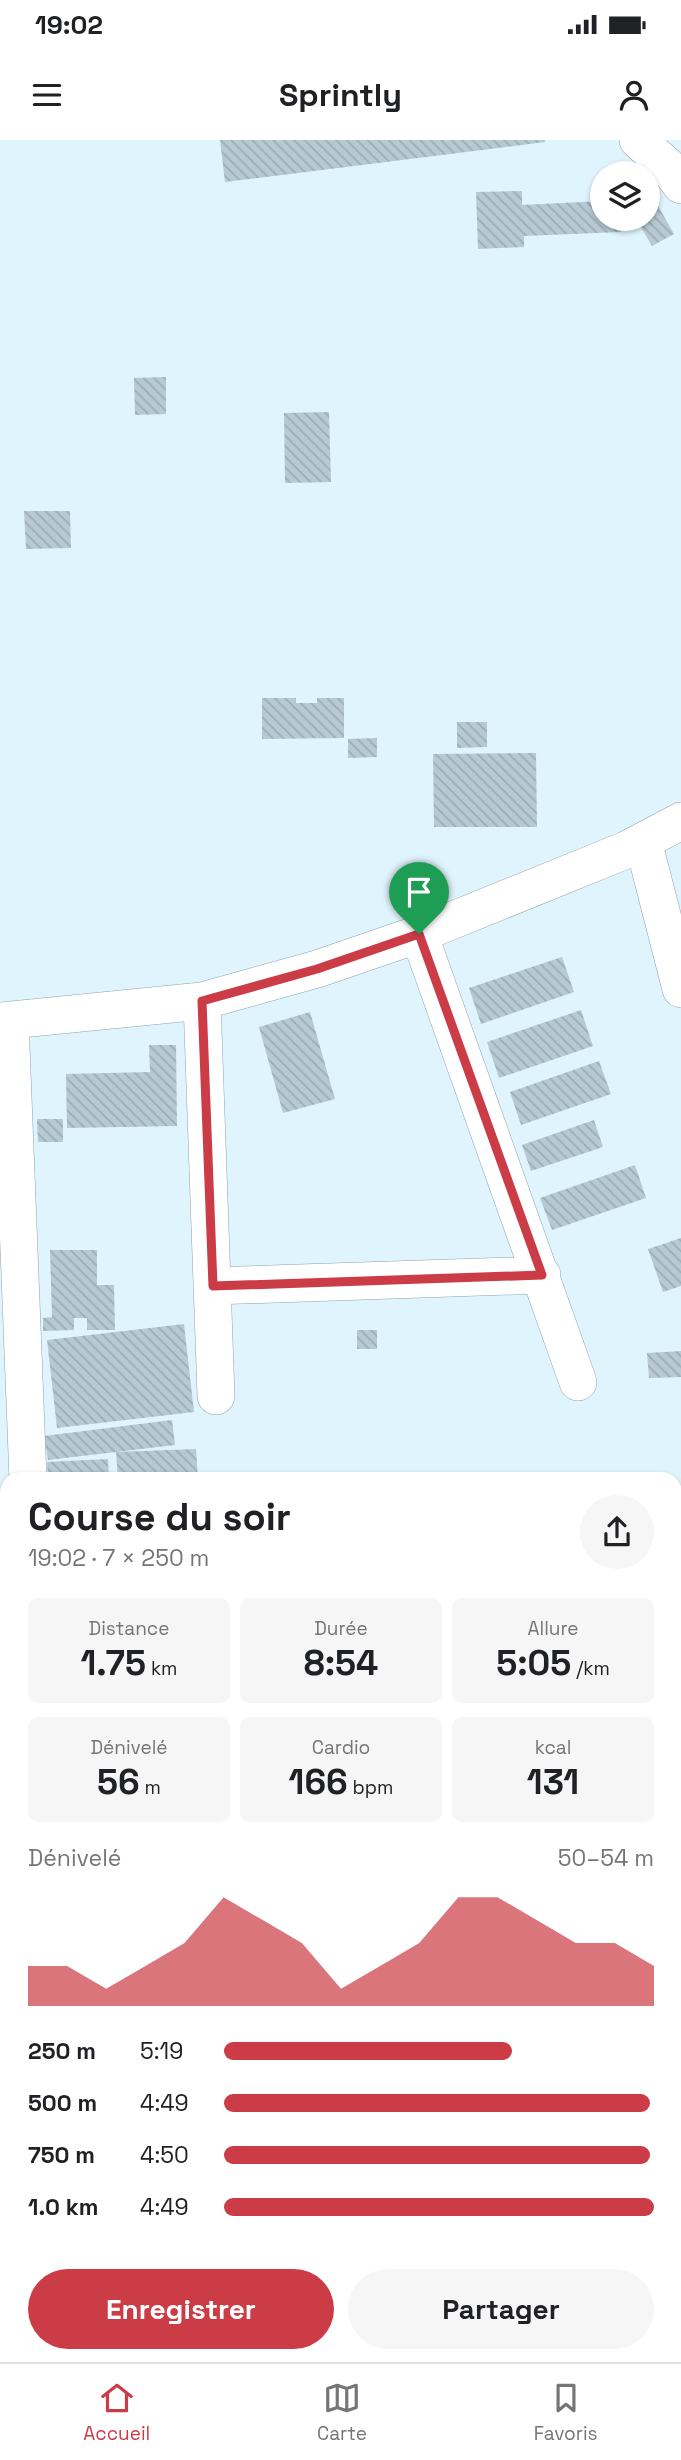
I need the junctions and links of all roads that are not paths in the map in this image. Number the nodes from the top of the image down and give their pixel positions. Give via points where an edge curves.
1 (638, 140) edge
2 (681, 185) edge
3 (681, 821) edge
4 (643, 841) junction
5 (419, 934) junction
6 (681, 989) edge
7 (202, 1001) junction
8 (5, 1021) edge
9 (542, 1275) junction
10 (213, 1286) junction
11 (10, 1288) edge
12 (578, 1382) dead end
13 (216, 1396) dead end
14 (26, 1472) edge

1 - 2 street
3 - 4 street
4 - 5 street
4 - 6 street
5 - 7 street
5 - 9 street
7 - 8 street
7 - 10 street
8 - 11 street
9 - 10 street
9 - 12 street
10 - 13 street
11 - 14 street

